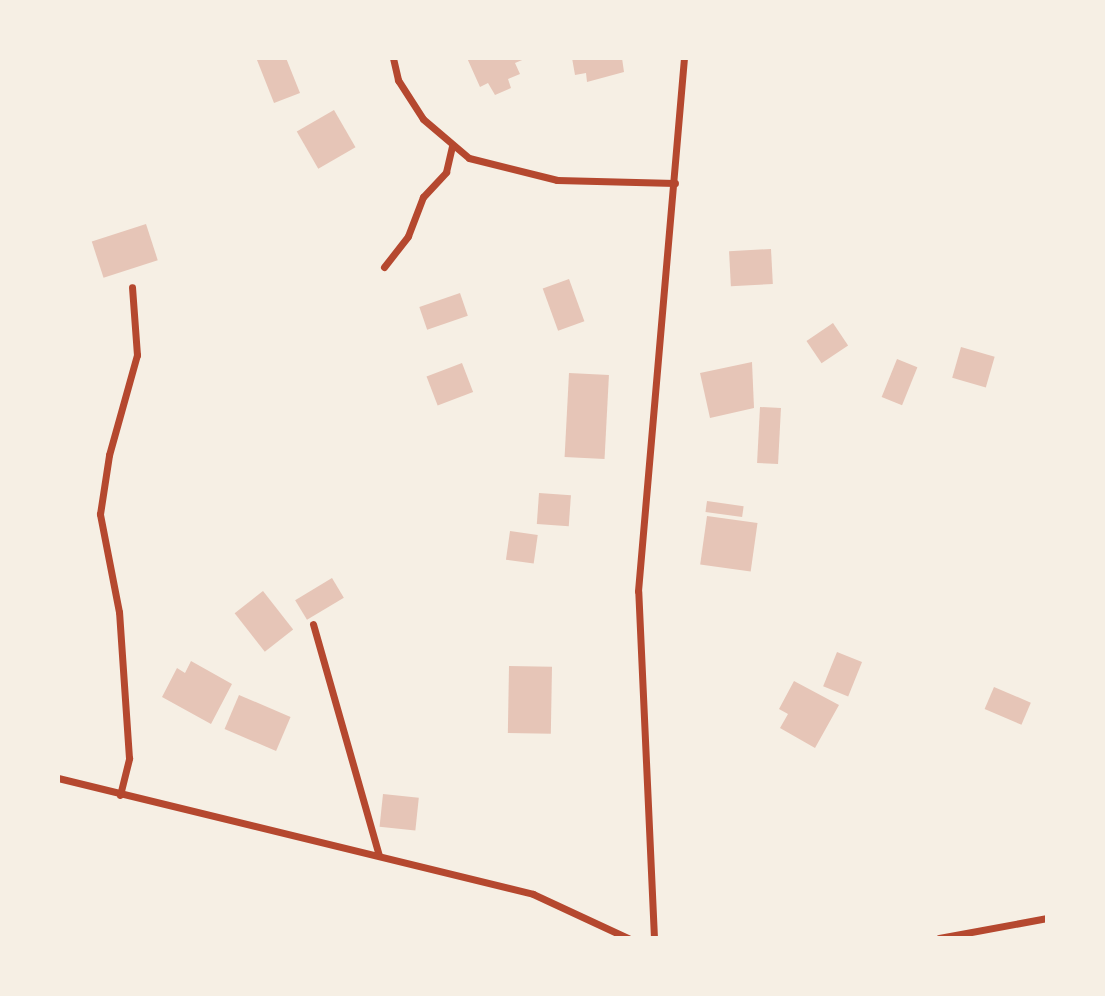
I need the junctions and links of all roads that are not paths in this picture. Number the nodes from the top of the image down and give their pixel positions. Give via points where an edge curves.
1 (393, 58) edge
2 (684, 58) edge
3 (452, 147) junction
4 (675, 183) junction
5 (384, 267) dead end
6 (132, 287) dead end
7 (313, 624) dead end
8 (58, 778) edge
9 (120, 794) junction
10 (379, 855) junction
11 (1047, 918) edge
12 (628, 938) edge
13 (654, 938) edge
14 (939, 938) edge

1 - 3 street via 398,80 423,119
2 - 4 street
3 - 4 street via 490,167 557,180
3 - 5 street via 446,172 423,197 408,236
4 - 13 street via 638,591
6 - 9 street via 137,355 108,455 100,514 119,611 129,758
7 - 10 street
8 - 9 street
9 - 10 street
10 - 12 street via 533,894
11 - 14 street

